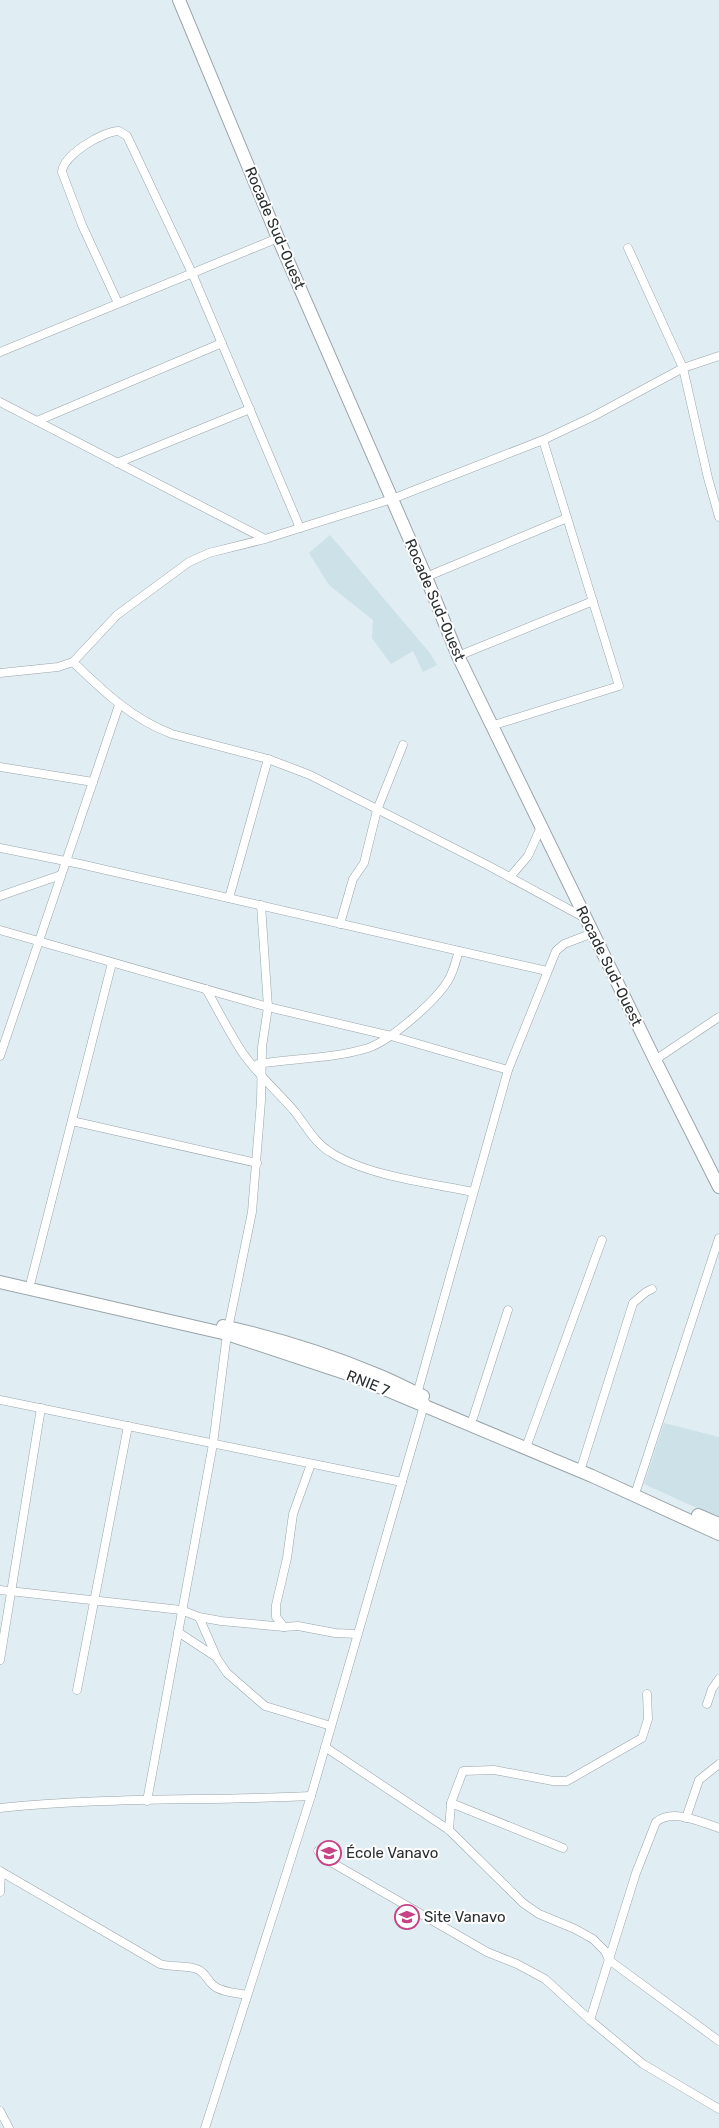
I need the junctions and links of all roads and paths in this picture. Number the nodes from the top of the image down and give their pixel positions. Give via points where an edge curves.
1 (180, 0) edge
2 (278, 238) junction
3 (628, 248) dead end
4 (192, 273) junction
5 (118, 303) junction
6 (222, 343) junction
7 (0, 352) edge
8 (719, 356) edge
9 (683, 368) junction
10 (0, 402) edge
11 (250, 409) junction
12 (37, 422) junction
13 (543, 440) junction
14 (118, 463) junction
15 (392, 499) junction
16 (719, 517) edge
17 (567, 518) junction
18 (300, 528) junction
19 (264, 539) junction
20 (426, 576) junction
21 (593, 601) junction
22 (458, 656) junction
23 (73, 662) junction
24 (0, 673) edge
25 (119, 705) junction
26 (491, 726) junction
27 (403, 745) dead end
28 (268, 759) junction
29 (0, 767) edge
30 (93, 782) junction
31 (377, 810) junction
32 (541, 827) junction
33 (0, 848) edge
34 (66, 861) junction
35 (61, 875) junction
36 (510, 877) junction
37 (0, 896) edge
38 (229, 898) junction
39 (260, 905) junction
40 (587, 919) junction
41 (340, 924) junction
42 (0, 930) edge
43 (593, 933) junction
44 (38, 942) junction
45 (459, 952) junction
46 (112, 963) junction
47 (547, 970) junction
48 (206, 989) junction
49 (268, 1007) junction
50 (719, 1017) edge
51 (391, 1036) junction
52 (0, 1056) edge
53 (655, 1060) junction
54 (261, 1063) junction
55 (252, 1065) junction
56 (508, 1070) junction
57 (261, 1077) junction
58 (72, 1121) junction
59 (256, 1163) junction
60 (719, 1187) edge
61 (473, 1192) junction
62 (719, 1238) edge
63 (602, 1240) dead end
64 (0, 1273) edge
65 (31, 1281) junction
66 (0, 1282) edge
67 (652, 1289) dead end
68 (508, 1310) dead end
69 (228, 1331) junction
70 (423, 1399) junction
71 (0, 1400) edge
72 (41, 1408) junction
73 (473, 1418) junction
74 (128, 1426) junction
75 (528, 1442) junction
76 (214, 1444) junction
77 (311, 1464) junction
78 (582, 1465) junction
79 (402, 1482) junction
80 (637, 1488) junction
81 (719, 1524) edge
82 (719, 1534) edge
83 (0, 1590) edge
84 (10, 1591) junction
85 (94, 1600) junction
86 (182, 1610) junction
87 (199, 1617) junction
88 (284, 1627) junction
89 (178, 1632) junction
90 (358, 1634) junction
91 (216, 1657) junction
92 (0, 1660) edge
93 (719, 1679) edge
94 (78, 1690) dead end
95 (647, 1694) dead end
96 (707, 1704) dead end
97 (331, 1726) junction
98 (325, 1747) junction
99 (719, 1764) edge
100 (311, 1796) junction
101 (147, 1801) junction
102 (451, 1803) junction
103 (0, 1808) edge
104 (686, 1818) junction
105 (719, 1828) edge
106 (448, 1830) junction
107 (563, 1848) dead end
108 (318, 1851) dead end
109 (1, 1872) edge
110 (0, 1892) edge
111 (609, 1960) junction
112 (247, 1995) junction
113 (590, 2020) junction
114 (719, 2041) edge
115 (719, 2109) edge
116 (0, 2111) edge
117 (9, 2128) edge
118 (205, 2128) edge

1 - 2 main road, Rocade Sud-Ouest
2 - 4 street
2 - 15 main road, Rocade Sud-Ouest
3 - 9 street
4 - 5 street
4 - 5 street via 127,136 119,131 108,133 68,158 62,172 82,226
4 - 6 street
5 - 7 street
6 - 11 street
6 - 12 street
8 - 9 street
9 - 13 street
9 - 16 street
10 - 12 street
11 - 14 street
11 - 18 street
12 - 14 street
13 - 15 street
13 - 17 street
14 - 19 street
15 - 18 street
15 - 20 main road, Rocade Sud-Ouest
17 - 20 street
17 - 21 street
18 - 19 street
19 - 23 street via 209,553 189,562 117,615
20 - 22 main road, Rocade Sud-Ouest
21 - 22 street
21 - 26 street via 619,686
22 - 26 main road, Rocade Sud-Ouest
23 - 24 street via 58,667
23 - 25 street
25 - 28 street via 172,734
25 - 30 street
26 - 32 main road, Rocade Sud-Ouest
27 - 31 street
28 - 31 street via 310,775
28 - 38 street
29 - 30 street
30 - 34 street
31 - 36 street
31 - 41 street via 364,862 353,879
32 - 36 street via 528,856
32 - 40 main road, Rocade Sud-Ouest
33 - 34 street
34 - 35 street
34 - 38 street
35 - 37 street
35 - 44 street
36 - 40 street
38 - 39 street
39 - 41 street
39 - 49 street
40 - 43 main road, Rocade Sud-Ouest
41 - 45 street
42 - 44 street
43 - 47 street via 564,944 551,958
43 - 53 main road, Rocade Sud-Ouest
44 - 46 street
44 - 52 street
45 - 47 street
45 - 51 street via 444,985 416,1016
46 - 48 street
46 - 58 street
47 - 56 street
48 - 49 street
48 - 55 street
49 - 51 street
49 - 54 street
50 - 53 street
51 - 54 street via 366,1048 335,1055
51 - 56 street
53 - 60 main road, Rocade Sud-Ouest
54 - 55 street
54 - 57 street
55 - 57 street
56 - 61 street
57 - 59 street
57 - 61 street via 318,1143 341,1158 380,1172
58 - 59 street
58 - 65 street
59 - 69 street via 252,1212
61 - 70 street
62 - 80 street
63 - 75 street
64 - 65 main road, RNIE 7 / RNIE 7
65 - 69 main road, RNIE 7 / RNIE 7
66 - 69 main road, RNIE 7 / RNIE 7
67 - 78 street via 633,1303
68 - 73 street
69 - 70 main road, RNIE 7 / RNIE 7 via 270,1337 323,1355 378,1375
69 - 76 street
70 - 73 main road, RNIE 7 / RNIE 7
70 - 79 street
70 - 82 main road, RNIE 7 / RNIE 7
71 - 72 street
72 - 74 street
72 - 84 street
73 - 75 main road, RNIE 7 / RNIE 7
74 - 76 street
74 - 85 street
75 - 78 main road, RNIE 7 / RNIE 7
76 - 77 street
76 - 86 street
77 - 79 street
77 - 88 street via 293,1514 276,1605 276,1617
78 - 80 main road, RNIE 7 / RNIE 7
79 - 90 street
80 - 81 main road, RNIE 7 / RNIE 7
83 - 84 street
84 - 85 street
84 - 92 street
85 - 86 street
85 - 94 street
86 - 87 street
86 - 89 street
87 - 88 street
87 - 91 street
88 - 90 street
89 - 91 street
89 - 101 street
90 - 97 street
91 - 97 street via 227,1673 265,1706
93 - 96 street
95 - 102 street via 648,1719 642,1738 568,1782 494,1770 463,1771
97 - 98 street
98 - 100 street
98 - 106 street
99 - 104 street via 699,1780
100 - 101 street
100 - 112 street
101 - 103 street
102 - 106 street
102 - 107 street
104 - 105 street
104 - 111 street via 663,1816 656,1822
106 - 111 street via 523,1903 539,1914 575,1928 605,1951
108 - 113 street via 325,1859 487,1952 545,1979
109 - 110 street
109 - 112 street via 160,1964 199,1970 213,1986
111 - 113 street
111 - 114 street
112 - 118 street
113 - 115 street via 643,2064
116 - 117 street

